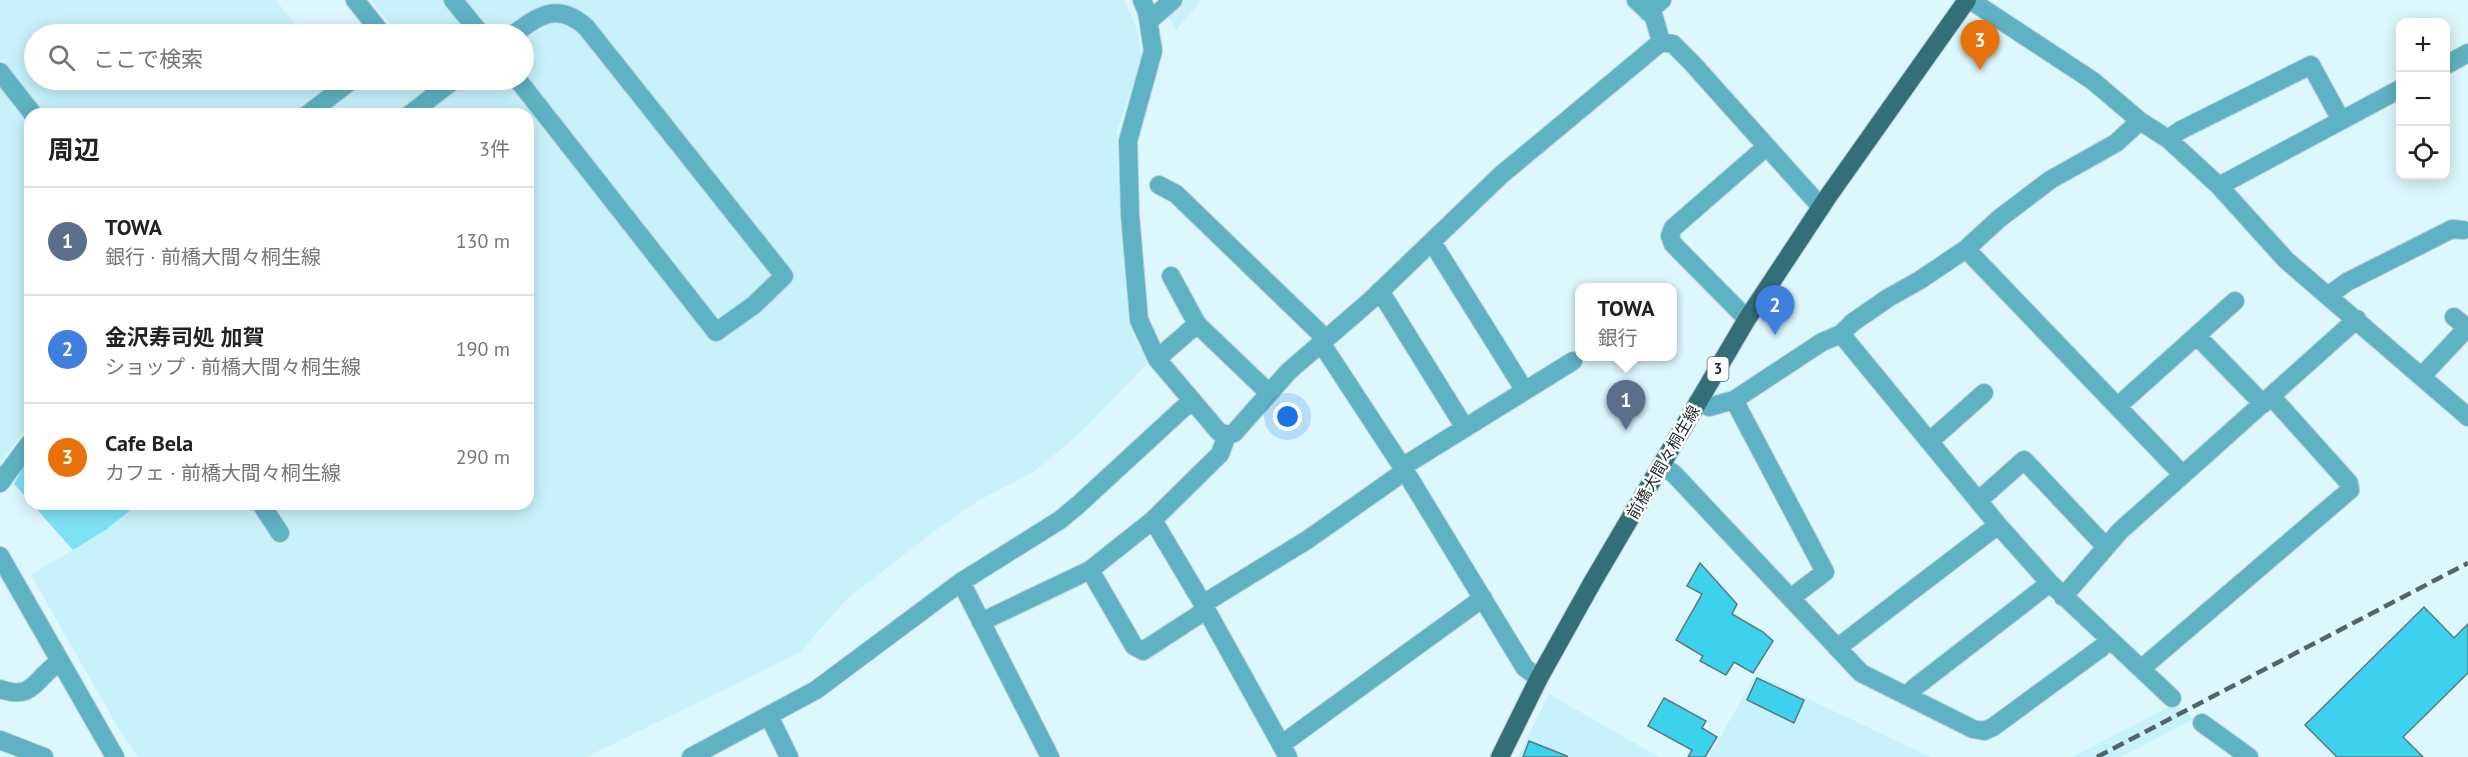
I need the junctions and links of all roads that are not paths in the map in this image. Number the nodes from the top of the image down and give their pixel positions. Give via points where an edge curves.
1 (355, 0) edge
2 (453, 0) edge
3 (1142, 0) edge
4 (1173, 0) edge
5 (1662, 0) edge
6 (1968, 0) edge
7 (1642, 6) edge
8 (1149, 21) junction
9 (374, 24) edge
10 (473, 24) edge
11 (527, 24) edge
12 (1661, 42) junction
13 (2468, 53) edge
14 (2450, 62) edge
15 (0, 72) edge
16 (339, 90) edge
17 (441, 90) edge
18 (526, 90) edge
19 (2396, 91) edge
20 (28, 108) edge
21 (316, 108) edge
22 (418, 108) edge
23 (2341, 120) junction
24 (2140, 121) junction
25 (2168, 139) junction
26 (1766, 147) junction
27 (1160, 185) dead end
28 (2219, 186) junction
29 (1821, 207) junction
30 (2463, 230) dead end
31 (1432, 242) junction
32 (1966, 249) junction
33 (1171, 276) dead end
34 (1380, 291) junction
35 (2328, 296) junction
36 (2235, 301) dead end
37 (1747, 319) junction
38 (2357, 319) junction
39 (1197, 324) junction
40 (2463, 325) edge
41 (1841, 334) junction
42 (2198, 336) junction
43 (1322, 341) junction
44 (1157, 359) junction
45 (1573, 361) dead end
46 (2422, 376) junction
47 (1525, 391) junction
48 (1269, 393) junction
49 (1984, 393) dead end
50 (1734, 400) junction
51 (2267, 400) junction
52 (1191, 401) junction
53 (1698, 402) junction
54 (2118, 406) junction
55 (2468, 417) edge
56 (1465, 428) junction
57 (1227, 435) junction
58 (1929, 441) junction
59 (24, 451) edge
60 (1660, 465) junction
61 (1404, 469) junction
62 (2182, 474) junction
63 (0, 483) edge
64 (1978, 501) junction
65 (265, 510) edge
66 (1153, 520) junction
67 (1998, 525) junction
68 (280, 533) dead end
69 (2105, 546) junction
70 (0, 556) edge
71 (1090, 570) junction
72 (6, 581) edge
73 (961, 582) junction
74 (2050, 583) junction
75 (1792, 597) junction
76 (2063, 597) junction
77 (1483, 598) junction
78 (1204, 607) junction
79 (981, 622) junction
80 (2109, 639) junction
81 (1837, 648) junction
82 (59, 662) junction
83 (2141, 669) junction
84 (1539, 678) junction
85 (0, 689) edge
86 (1908, 696) junction
87 (2172, 698) dead end
88 (768, 716) junction
89 (2202, 723) dead end
90 (0, 740) edge
91 (1286, 751) edge
92 (44, 757) edge
93 (115, 757) edge
94 (691, 757) edge
95 (789, 757) edge
96 (1050, 757) edge
97 (1500, 757) edge
98 (2249, 757) edge

1 - 9 street
2 - 10 street
3 - 8 street
4 - 8 street
5 - 7 street
6 - 24 street via 2093,81
6 - 29 main road, 前橋大間々桐生線 / 3
7 - 12 street via 1654,17
8 - 44 street via 1153,37 1151,65 1128,141 1139,320
11 - 18 street via 549,13 575,17 586,27 784,276 754,305 717,332
12 - 26 street via 1680,51
12 - 31 street via 1501,175
13 - 14 street
15 - 20 street
16 - 21 street
17 - 22 street
19 - 23 street
23 - 25 street via 2311,65
23 - 28 street
24 - 25 street
24 - 32 street via 2116,143 2050,180
25 - 28 street
26 - 29 street
26 - 37 street via 1673,228 1670,236 1672,244
27 - 43 street via 1176,194
28 - 35 street via 2286,260
29 - 37 main road, 前橋大間々桐生線 / 3
30 - 35 street via 2452,229 2347,282
31 - 34 street
31 - 47 street
32 - 41 street via 1852,322
32 - 54 street
33 - 39 street
34 - 43 street
34 - 56 street
35 - 38 street
36 - 42 street
37 - 53 main road, 前橋大間々桐生線 / 3
38 - 46 street
38 - 51 street
39 - 44 street
39 - 48 street
40 - 46 street
41 - 50 street via 1822,342
41 - 58 street
42 - 51 street
42 - 54 street
43 - 48 street
43 - 61 street
44 - 52 street
45 - 47 street
46 - 55 street
47 - 56 street
48 - 57 street via 1243,424
49 - 58 street
50 - 53 street via 1708,406
50 - 75 street via 1825,572
51 - 62 street
51 - 83 street via 2349,483 2350,490
52 - 57 street via 1219,432
52 - 73 street via 1078,506
53 - 60 main road, 前橋大間々桐生線 / 3
54 - 62 street
56 - 61 street
57 - 66 street via 1220,454
58 - 64 street
59 - 63 street
60 - 75 street via 1674,474
60 - 84 main road, 前橋大間々桐生線 / 3
61 - 77 street
61 - 78 street via 1307,540
62 - 69 street
64 - 67 street
64 - 69 street via 2024,460
65 - 68 street
66 - 71 street
66 - 78 street
67 - 74 street
67 - 81 street
69 - 76 street
70 - 72 street
71 - 78 street via 1134,646 1143,651
71 - 79 street
72 - 82 street
73 - 79 street
73 - 88 street via 816,690
74 - 76 street
74 - 86 street
75 - 81 street
76 - 80 street
77 - 84 street via 1526,668
77 - 91 street
78 - 91 street
79 - 96 street
80 - 83 street
80 - 86 street via 1984,731
81 - 86 street via 1861,673
82 - 85 street via 28,692
82 - 93 street
83 - 87 street
84 - 97 main road, 前橋大間々桐生線 / 3
88 - 94 street
88 - 95 street
89 - 98 street
90 - 92 street

